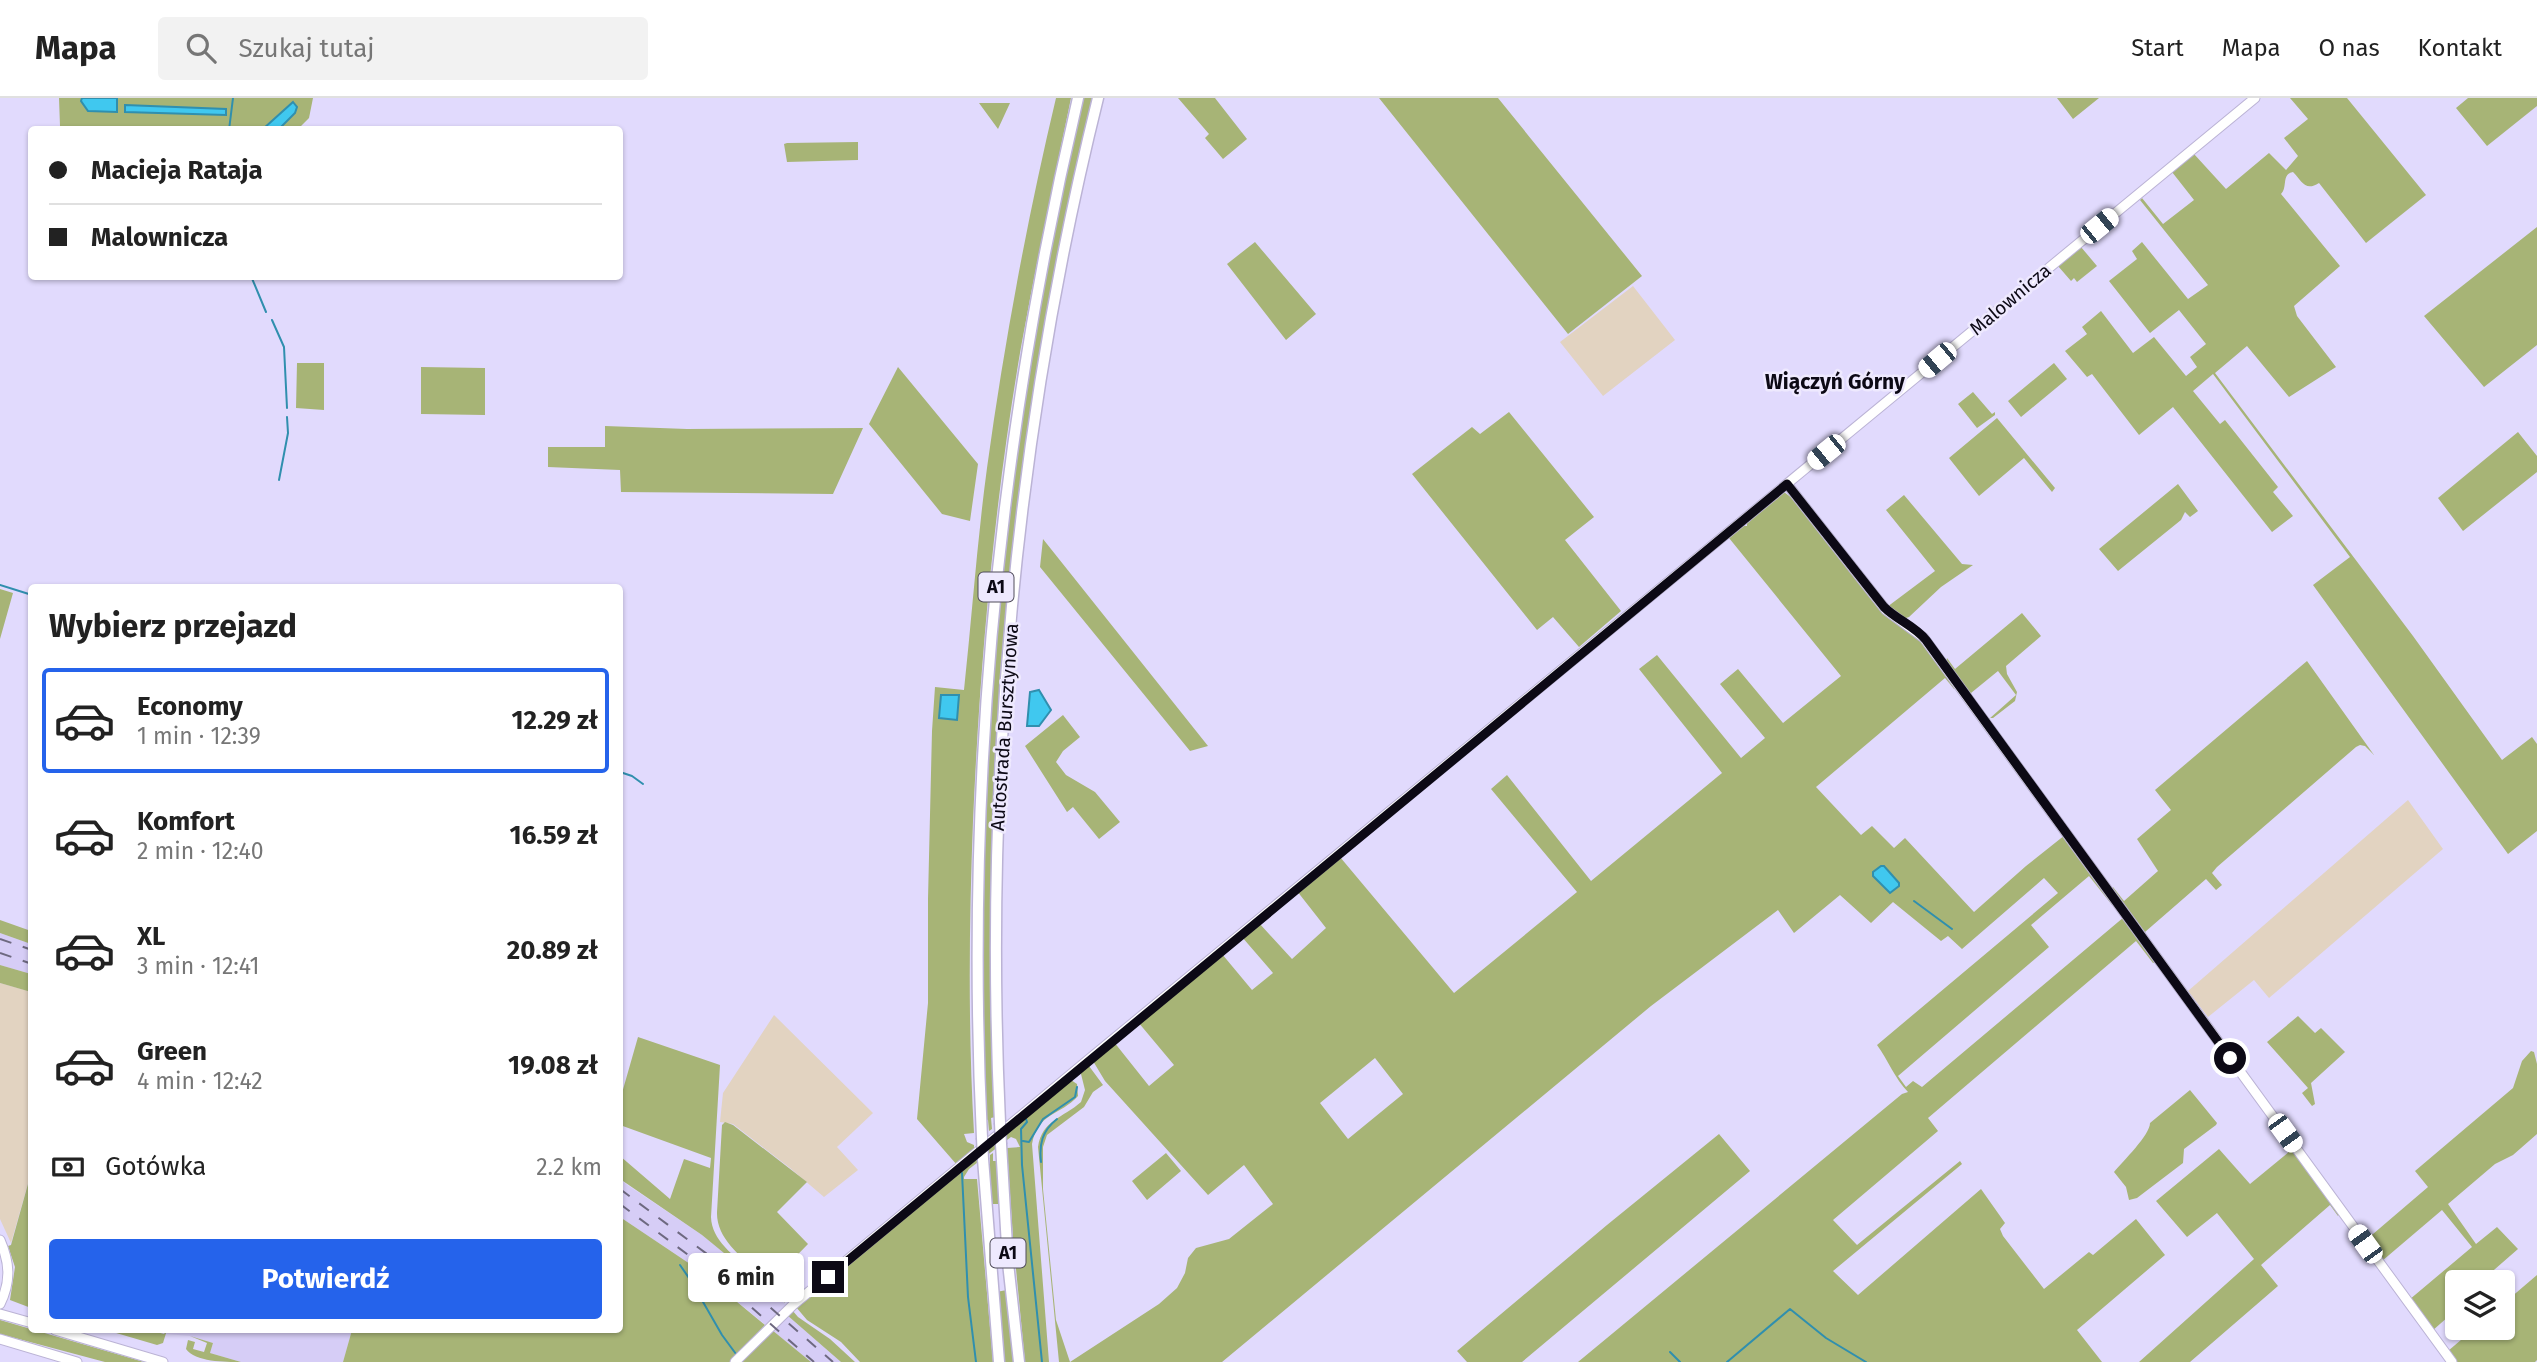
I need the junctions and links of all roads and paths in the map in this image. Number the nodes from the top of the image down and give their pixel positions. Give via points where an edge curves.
1 (1078, 98) edge
2 (1097, 98) edge
3 (2255, 98) edge
4 (1787, 484) junction
5 (0, 1240) edge
6 (1, 1303) edge
7 (4, 1315) edge
8 (28, 1322) edge
9 (65, 1333) edge
10 (0, 1339) edge
11 (77, 1362) edge
12 (163, 1362) edge
13 (735, 1362) edge
14 (999, 1362) edge
15 (1019, 1362) edge
16 (2452, 1362) edge

1 - 14 highway, Autostrada Bursztynowa / A1, bridge via 1020,391 1002,526 982,761 977,1002 983,1159
2 - 15 highway, Autostrada Bursztynowa / A1, bridge via 1050,326 1030,456 1003,724 996,873 999,1123
3 - 4 street, Malownicza
4 - 13 street, Malownicza via 805,1295
4 - 16 street via 1884,607 1920,634 1951,673
5 - 6 street via 9,1268
6 - 7 street
7 - 8 street
9 - 12 street
10 - 11 street

